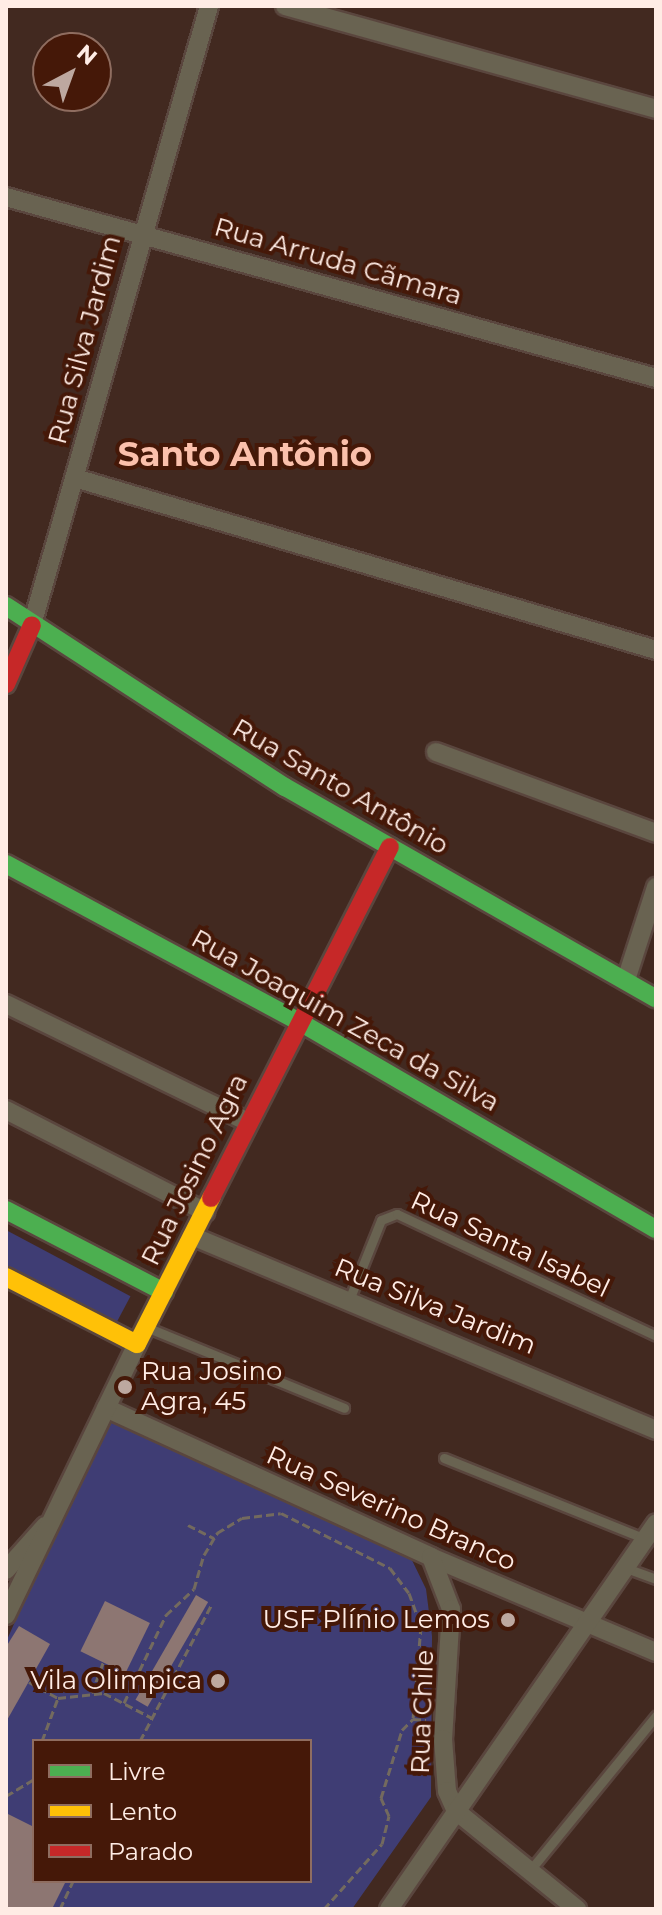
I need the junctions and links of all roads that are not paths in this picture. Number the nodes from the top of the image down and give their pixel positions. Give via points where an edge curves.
1 (209, 6) edge
2 (285, 6) edge
3 (656, 109) edge
4 (6, 197) edge
5 (140, 235) junction
6 (656, 378) edge
7 (75, 478) junction
8 (6, 606) edge
9 (32, 625) junction
10 (656, 650) edge
11 (6, 684) edge
12 (436, 752) dead end
13 (656, 833) edge
14 (390, 847) junction
15 (6, 864) edge
16 (656, 887) edge
17 (626, 980) junction
18 (656, 999) edge
19 (6, 1004) edge
20 (298, 1021) junction
21 (6, 1110) edge
22 (248, 1122) junction
23 (6, 1210) edge
24 (205, 1212) junction
25 (656, 1229) edge
26 (192, 1236) junction
27 (6, 1277) edge
28 (164, 1292) junction
29 (349, 1300) junction
30 (142, 1335) junction
31 (656, 1336) edge
32 (106, 1408) junction
33 (344, 1408) dead end
34 (656, 1430) edge
35 (444, 1458) dead end
36 (52, 1518) junction
37 (650, 1531) edge
38 (431, 1557) junction
39 (626, 1568) junction
40 (6, 1570) edge
41 (656, 1579) edge
42 (6, 1615) edge
43 (586, 1623) junction
44 (656, 1652) edge
45 (656, 1716) edge
46 (456, 1811) junction
47 (531, 1869) junction
48 (389, 1909) edge
49 (577, 1909) edge

1 - 5 street, Rua Silva Jardim
2 - 3 street
4 - 5 street, Rua Arruda Cãmara
5 - 6 street, Rua Arruda Cãmara
5 - 7 street, Rua Silva Jardim
7 - 9 street, Rua Silva Jardim
7 - 10 street
8 - 9 street, Rua Santo Antônio
9 - 11 street, Rua Silva Jardim
9 - 14 street, Rua Santo Antônio via 179,723
12 - 13 street
14 - 17 street, Rua Santo Antônio
14 - 20 street, Rua Josino Agra
15 - 20 street, Rua Joaquim Zeca da Silva
16 - 17 street
17 - 18 street, Rua Santo Antônio
19 - 22 street
20 - 22 street, Rua Josino Agra
20 - 25 street, Rua Joaquim Zeca da Silva
21 - 24 street
22 - 24 street, Rua Josino Agra
23 - 28 street
24 - 26 street, Rua Josino Agra
26 - 28 street, Rua Josino Agra
26 - 29 street, Rua Silva Jardim
27 - 30 street
28 - 30 street, Rua Josino Agra
29 - 31 lane, Rua Santa Isabel via 381,1220 397,1214
29 - 34 street, Rua Silva Jardim
30 - 32 street, Rua Josino Agra
30 - 33 lane
32 - 36 street, Rua Josino Agra
32 - 38 street, Rua Severino Branco
35 - 37 lane
36 - 40 street, Rua Josino Agra
36 - 42 street, Rua Josino Agra via 35,1564
37 - 39 street
38 - 43 street, Rua Severino Branco
38 - 46 street, Rua Chile via 451,1609 444,1719 447,1791
39 - 41 lane
39 - 43 street
43 - 44 street, Rua Severino Branco
43 - 46 street
45 - 47 lane
46 - 47 street
46 - 48 street
47 - 49 street

